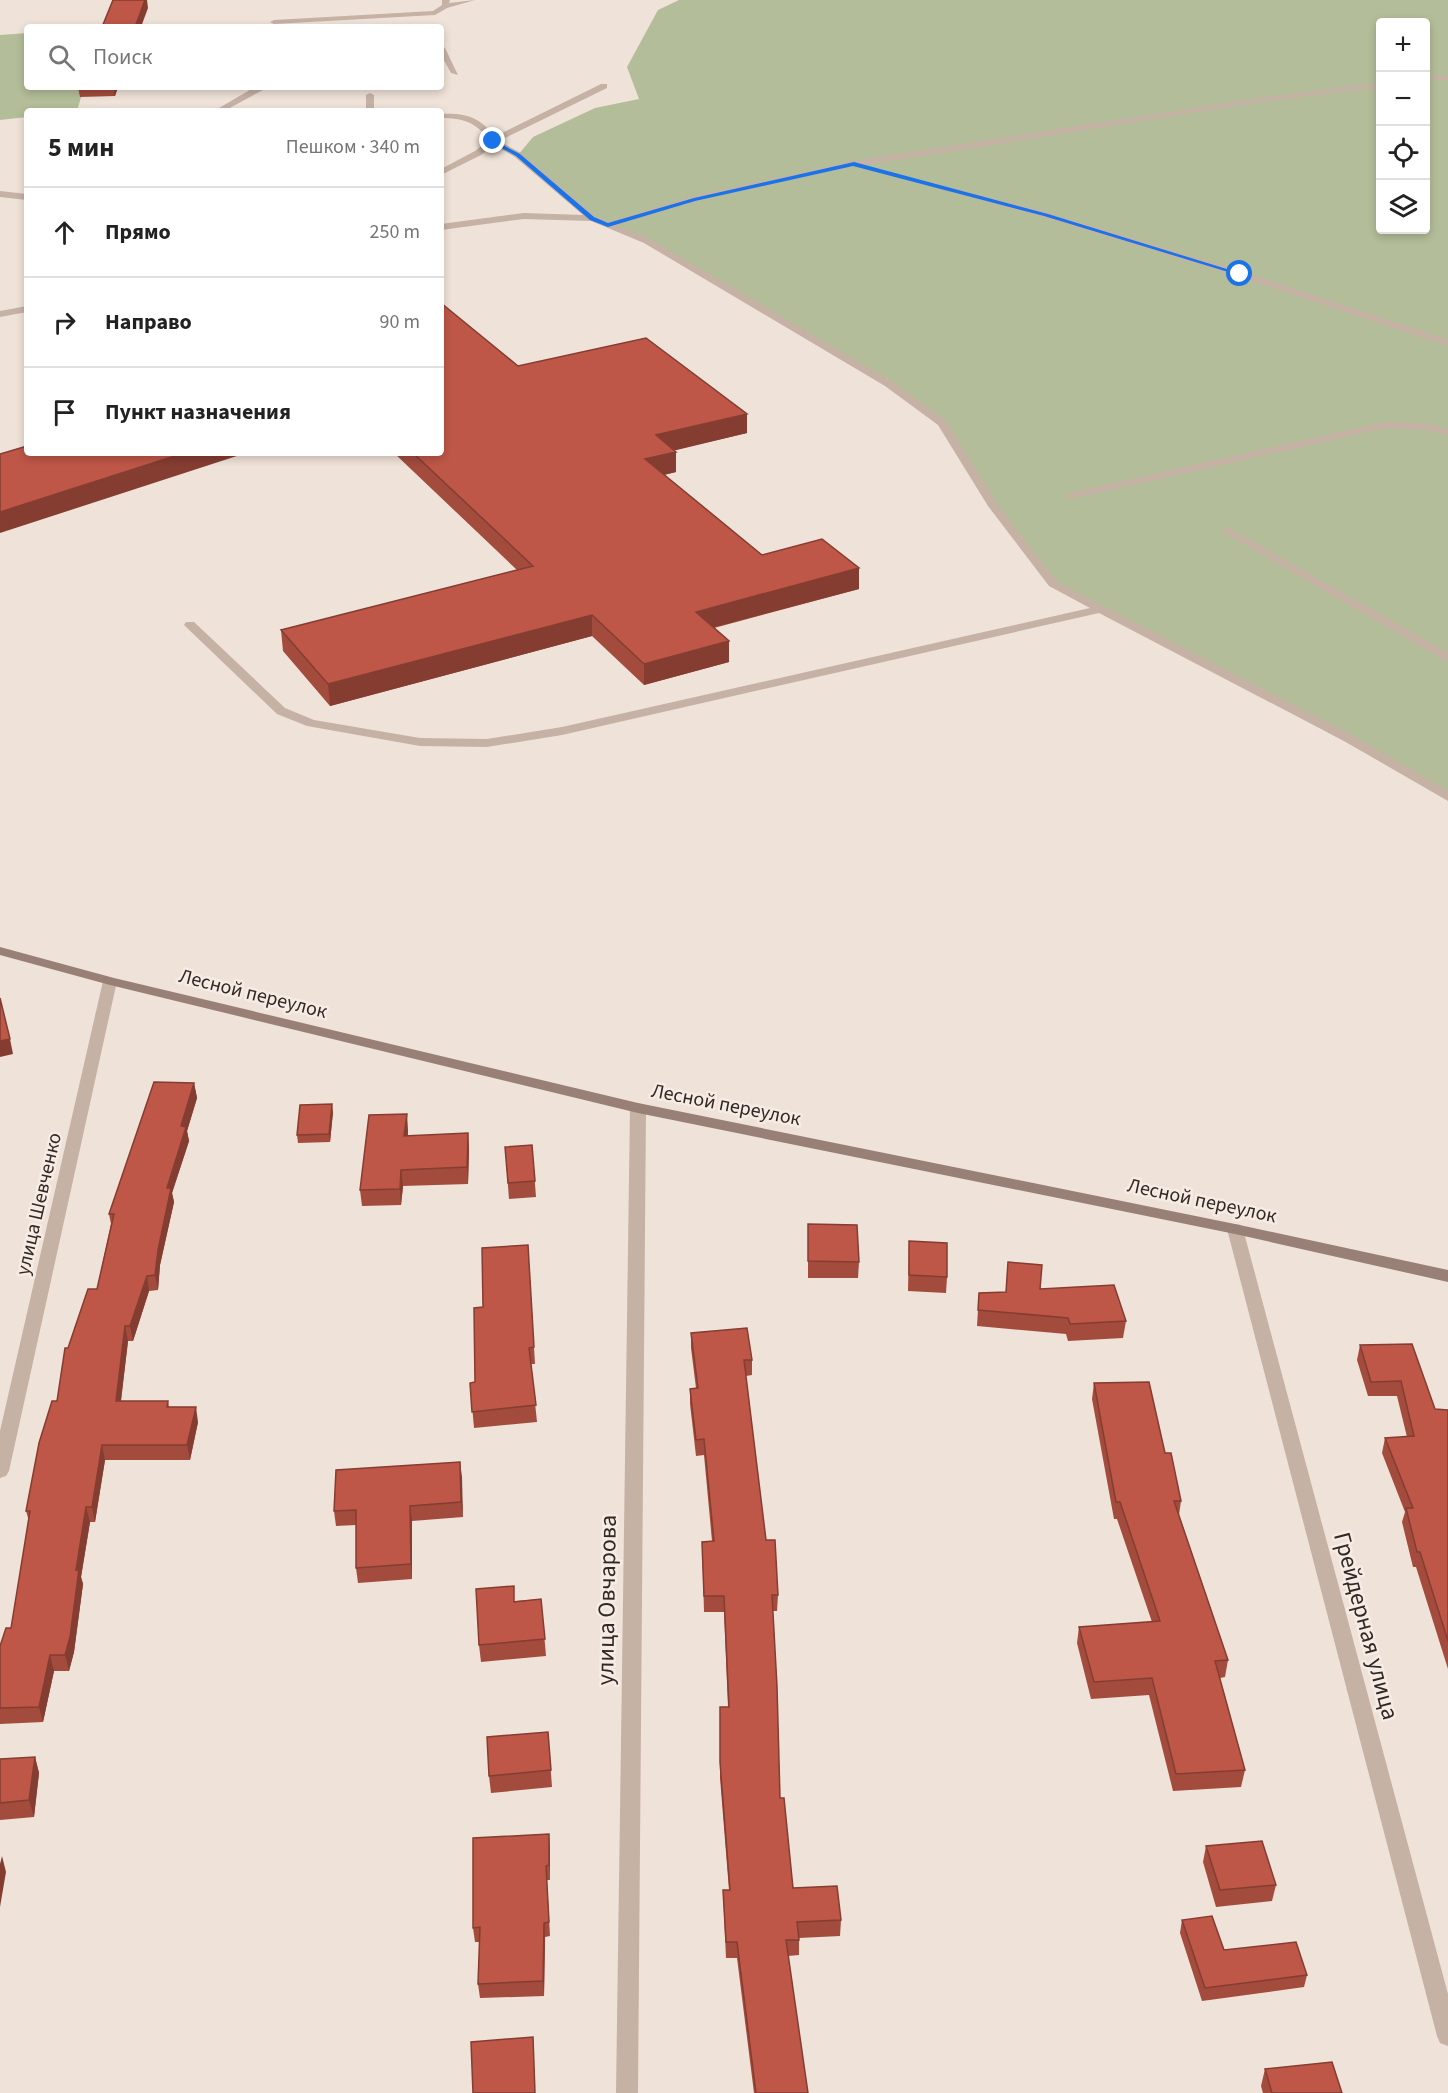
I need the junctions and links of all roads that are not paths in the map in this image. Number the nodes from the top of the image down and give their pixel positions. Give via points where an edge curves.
1 (471, 0) edge
2 (445, 3) edge
3 (359, 18) junction
4 (274, 22) dead end
5 (334, 24) edge
6 (444, 54) edge
7 (455, 74) dead end
8 (1448, 78) edge
9 (1430, 79) edge
10 (604, 86) dead end
11 (1376, 86) edge
12 (259, 90) edge
13 (370, 95) dead end
14 (223, 108) dead end
15 (370, 108) edge
16 (444, 116) edge
17 (493, 141) junction
18 (854, 164) junction
19 (444, 171) edge
20 (0, 194) edge
21 (24, 197) edge
22 (592, 218) junction
23 (608, 225) junction
24 (444, 227) edge
25 (24, 310) edge
26 (0, 314) edge
27 (1448, 343) edge
28 (1448, 432) edge
29 (1070, 495) dead end
30 (1227, 530) dead end
31 (1101, 609) junction
32 (190, 625) dead end
33 (1448, 658) edge
34 (1448, 797) edge
35 (0, 951) edge
36 (110, 981) junction
37 (638, 1108) junction
38 (1235, 1229) junction
39 (1448, 1276) edge
40 (0, 1471) edge
41 (1448, 2036) edge
42 (627, 2093) edge

1 - 2 street
2 - 3 street via 424,17
3 - 4 street
3 - 5 street
6 - 7 street
8 - 9 street
10 - 17 street
11 - 18 street
12 - 14 street
13 - 15 street
16 - 17 street via 465,115 485,128
17 - 19 street
17 - 22 street via 518,155
18 - 23 street via 694,199
18 - 27 street via 1046,215
20 - 21 street
22 - 23 street
22 - 24 street via 524,216
23 - 31 street via 647,241 830,349 889,384 942,423 993,506 1053,584
25 - 26 street
28 - 29 street via 1385,425
30 - 33 street
31 - 32 street via 562,731 487,743 420,742 311,723 281,711
31 - 34 street via 1348,738
35 - 36 main road, Лесной переулок
36 - 37 main road, Лесной переулок
36 - 40 street, улица Шевченко
37 - 38 main road, Лесной переулок
37 - 42 street, улица Овчарова
38 - 39 main road, Лесной переулок
38 - 41 street, Грейдерная улица

